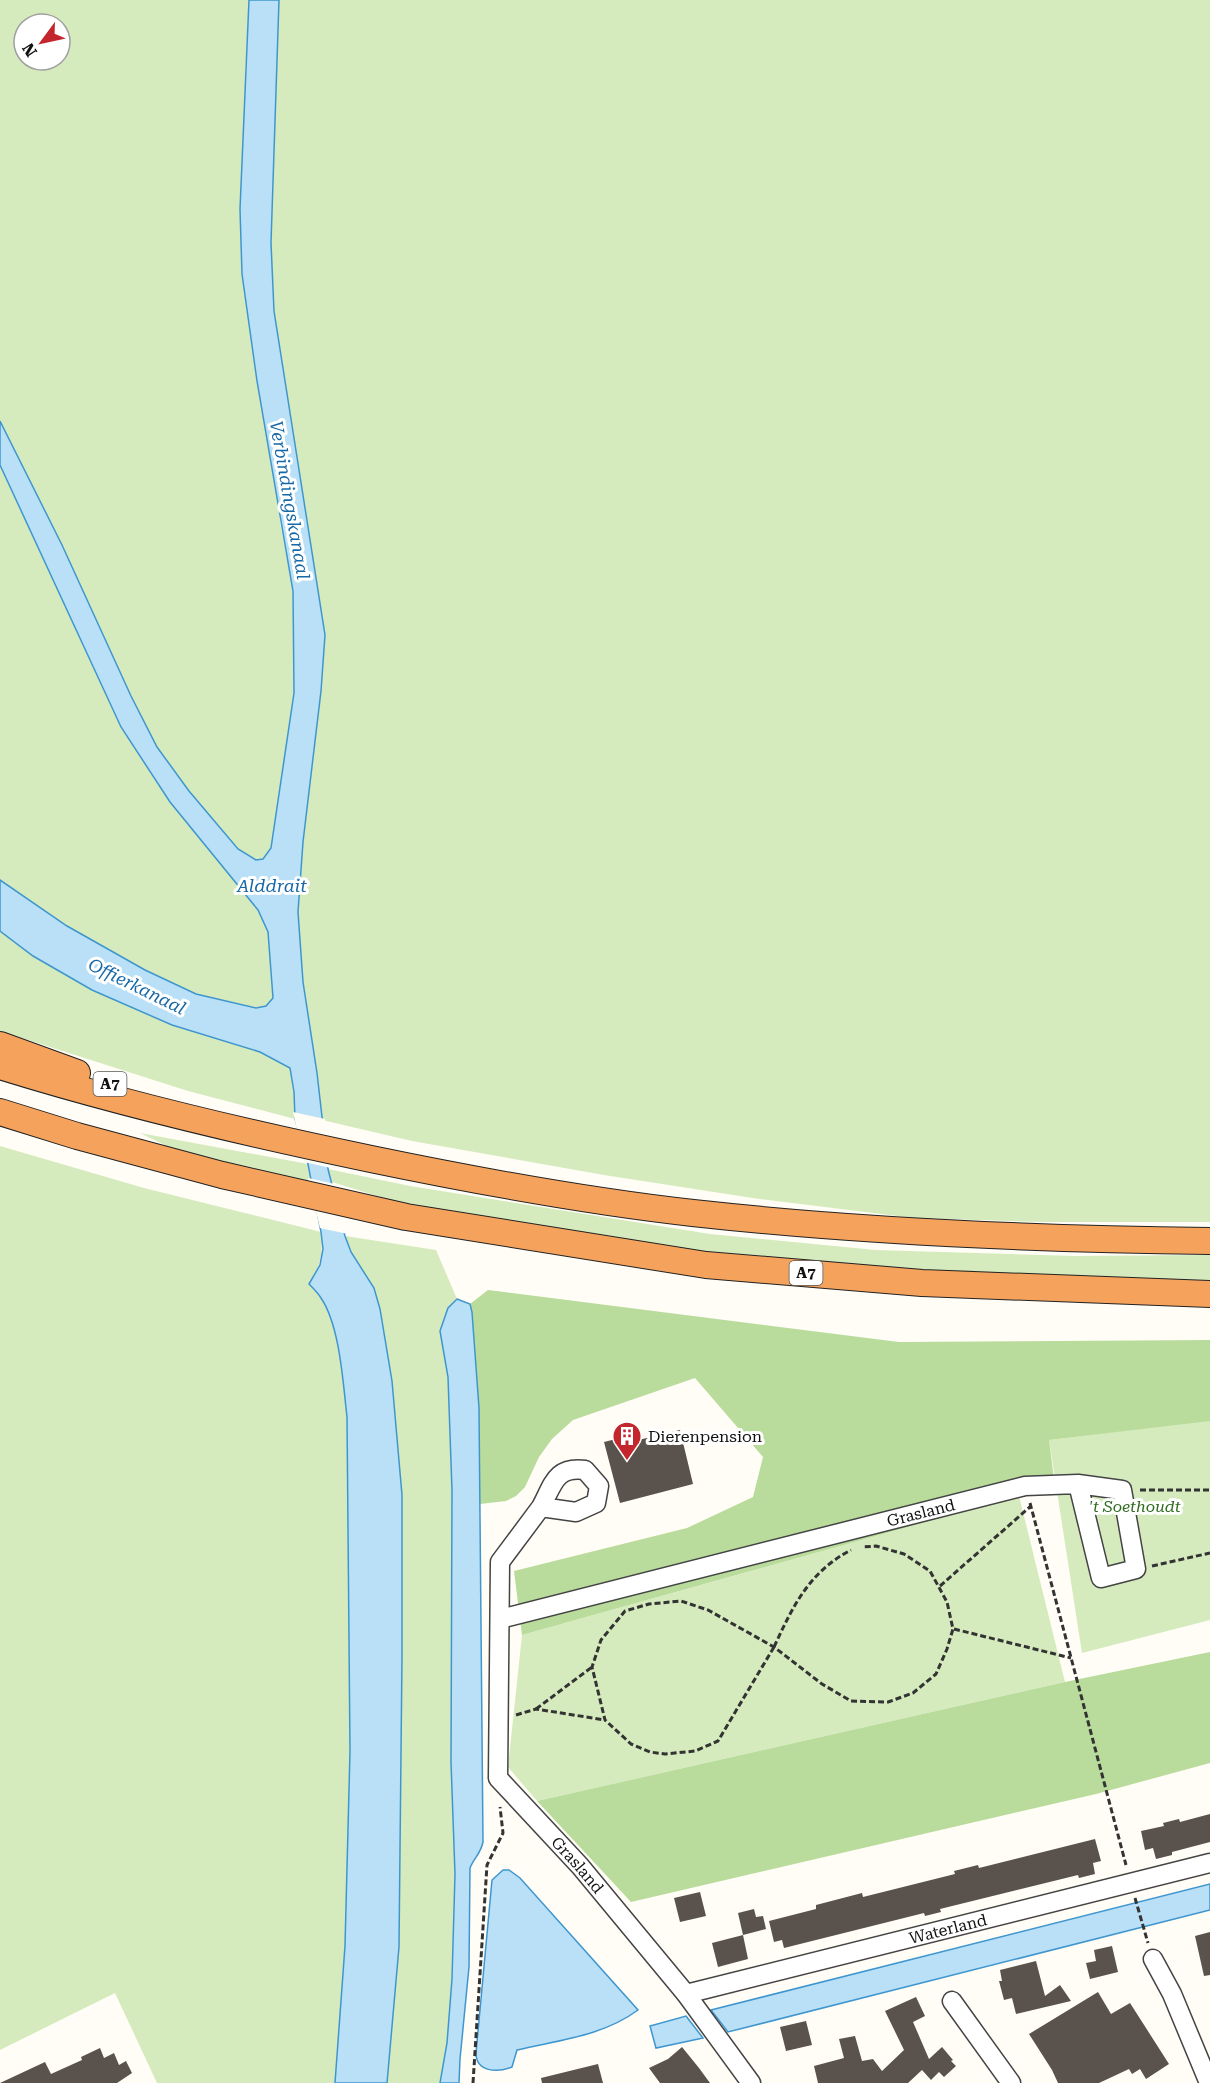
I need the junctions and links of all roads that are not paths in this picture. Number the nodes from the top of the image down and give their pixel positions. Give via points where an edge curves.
1 (0, 1046) edge
2 (0, 1066) edge
3 (0, 1112) edge
4 (218, 1127) junction
5 (1210, 1241) edge
6 (1210, 1294) edge
7 (1078, 1484) junction
8 (541, 1507) dead end
9 (500, 1619) junction
10 (1210, 1863) edge
11 (1153, 1959) dead end
12 (688, 1997) junction
13 (952, 2001) dead end
14 (751, 2083) edge
15 (1011, 2083) edge
16 (1209, 2083) edge

1 - 4 highway, A7 via 163,1103
2 - 4 highway, A7
3 - 6 highway, A7 via 222,1175 406,1217 706,1265 921,1283
4 - 5 highway, A7 via 480,1182 690,1213 1045,1239
7 - 7 street, Grasland via 1101,1578 1136,1569 1122,1490
7 - 9 street, Grasland via 1025,1486
8 - 9 street via 500,1562
9 - 12 street, Grasland via 498,1779 580,1866
10 - 12 street, Waterland via 1133,1889
11 - 16 street
12 - 14 street, Grasland
13 - 15 street

